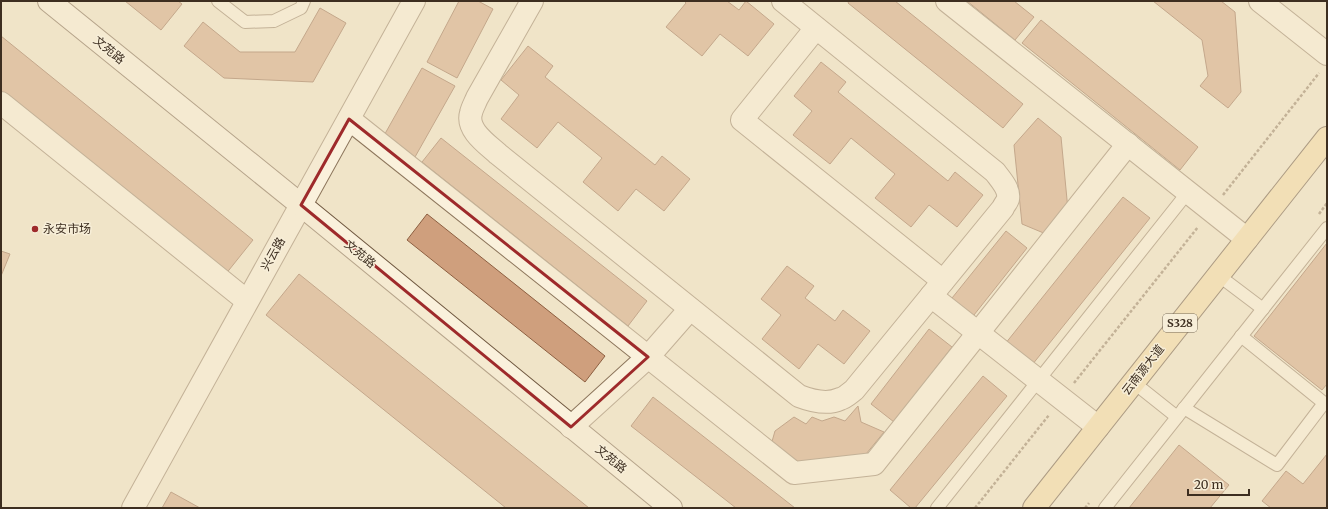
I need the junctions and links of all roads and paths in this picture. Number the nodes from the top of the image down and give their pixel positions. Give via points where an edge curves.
1 (49, 1) edge
2 (218, 1) edge
3 (304, 1) edge
4 (414, 1) edge
5 (532, 1) edge
6 (783, 1) edge
7 (947, 1) edge
8 (1260, 1) edge
9 (816, 28) junction
10 (1325, 62) edge
11 (3, 111) edge
12 (349, 119) junction
13 (1327, 138) edge
14 (1128, 144) junction
15 (1188, 192) junction
16 (301, 205) junction
17 (1211, 210) junction
18 (1327, 228) edge
19 (1247, 239) junction
20 (1218, 275) junction
21 (937, 288) junction
22 (248, 301) junction
23 (690, 309) junction
24 (1263, 309) junction
25 (978, 333) junction
26 (1241, 336) junction
27 (648, 357) junction
28 (1038, 380) junction
29 (1133, 382) junction
30 (1062, 399) junction
31 (1181, 412) junction
32 (571, 427) junction
33 (1098, 427) junction
34 (133, 508) edge
35 (671, 508) edge
36 (937, 508) edge
37 (975, 508) edge
38 (1034, 508) edge
39 (1105, 508) edge

1 - 16 street, 文苑路
2 - 3 lane via 245,22 274,21 301,8
4 - 12 street, 兴云路
5 - 23 street via 477,98 470,122 482,140 498,154
6 - 9 street
7 - 14 street
8 - 10 street
9 - 21 street via 994,172 1008,192 1008,199 1003,208
9 - 21 street via 742,120
10 - 17 path
11 - 22 street
12 - 16 street, 兴云路
12 - 27 street
13 - 19 main road, 云南源大道 / S328
14 - 15 street
14 - 25 street
15 - 17 street
15 - 28 lane
16 - 22 street, 兴云路
16 - 32 street, 文苑路
17 - 19 street
17 - 30 path
18 - 24 lane
19 - 20 main road, 云南源大道 / S328
20 - 24 lane
20 - 29 main road, 云南源大道 / S328
21 - 23 street via 854,390 840,399 827,402 812,402 798,396
21 - 25 street
22 - 34 street, 兴云路
23 - 27 street
24 - 26 lane
25 - 27 street via 874,464 794,473
25 - 28 street
26 - 31 lane
26 - 31 lane via 1324,403 1277,465
27 - 32 street
28 - 30 street
28 - 36 lane
29 - 31 lane
29 - 33 main road, 云南源大道 / S328
30 - 33 street
30 - 37 path
31 - 39 lane
32 - 35 street, 文苑路
33 - 38 main road, 云南源大道 / S328

